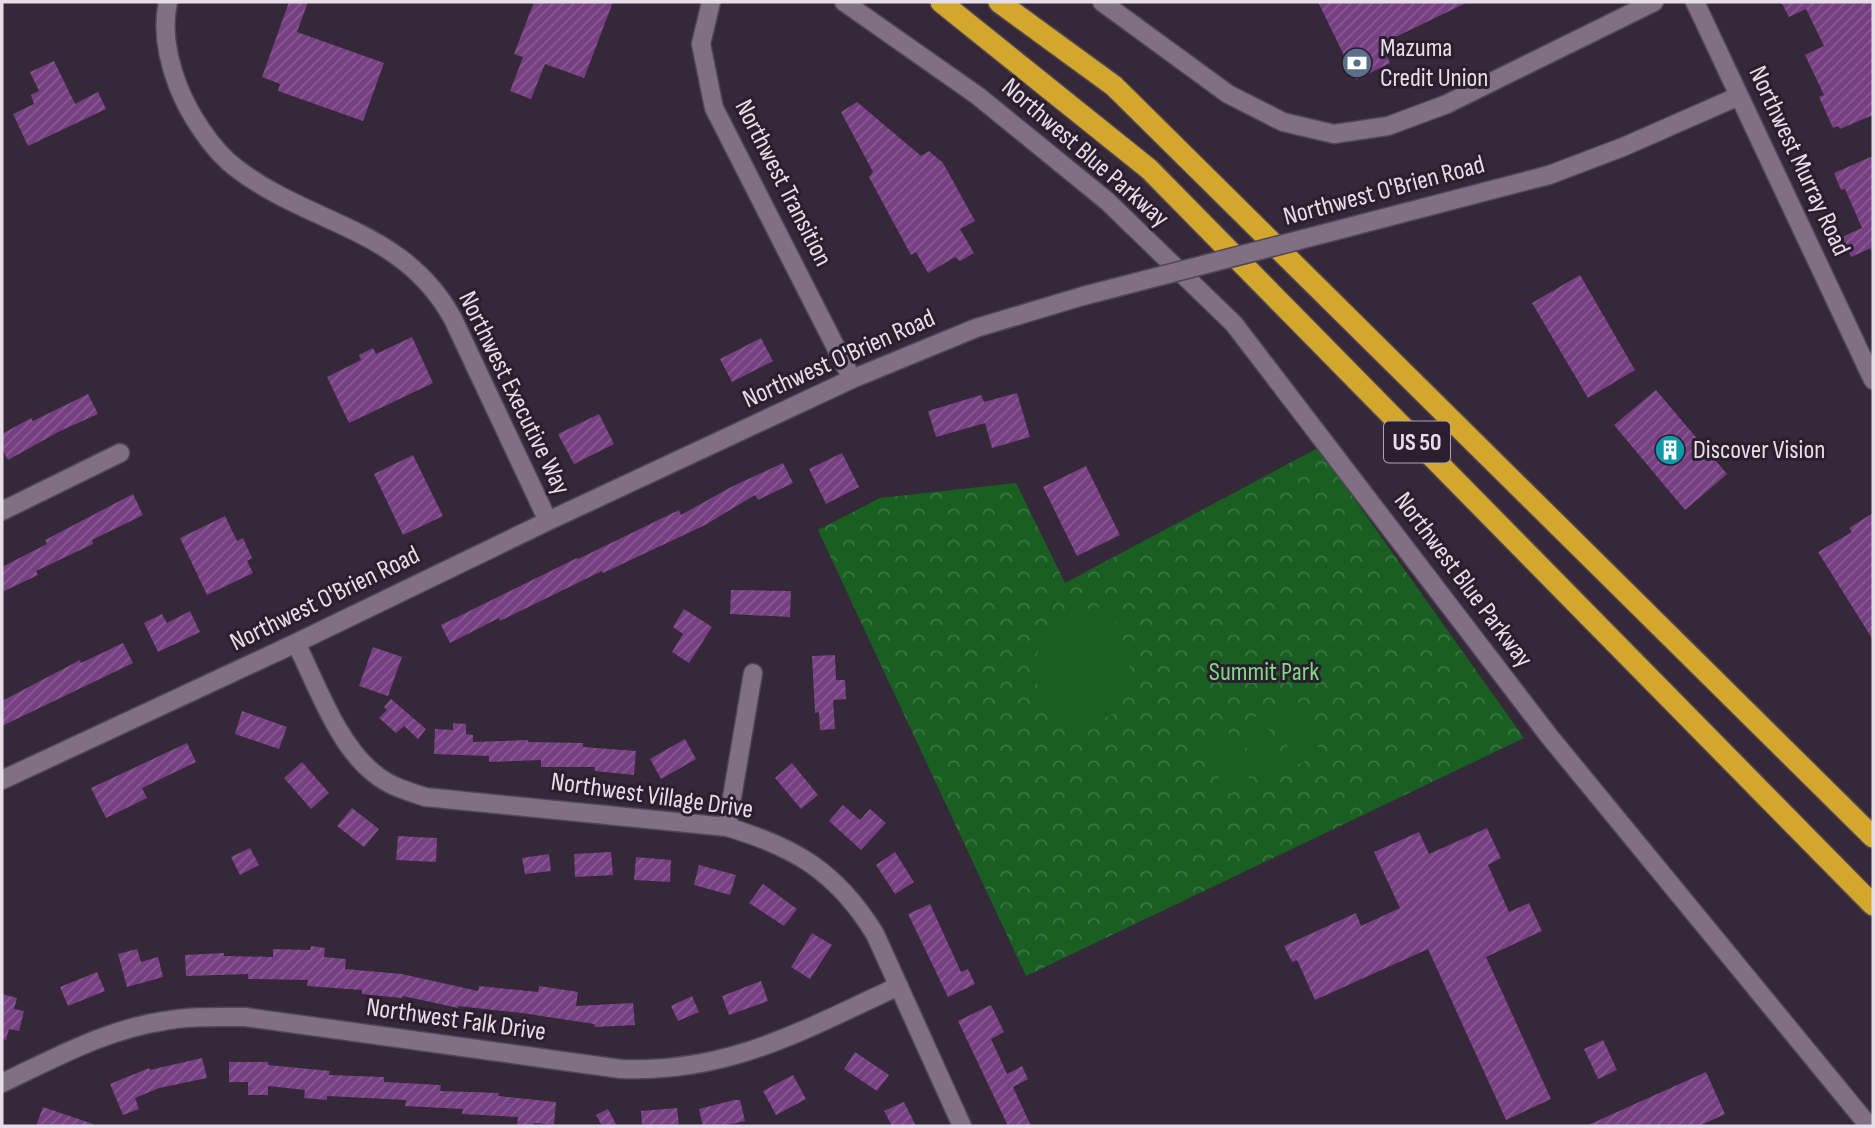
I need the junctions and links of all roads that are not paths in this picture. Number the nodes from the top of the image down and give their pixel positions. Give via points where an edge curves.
1 (168, 2) edge
2 (711, 2) edge
3 (844, 2) edge
4 (941, 2) edge
5 (999, 2) edge
6 (1102, 2) edge
7 (1654, 2) edge
8 (1695, 2) edge
9 (1739, 96) junction
10 (852, 379) junction
11 (1873, 380) edge
12 (120, 453) dead end
13 (2, 511) edge
14 (548, 521) junction
15 (296, 643) junction
16 (752, 673) dead end
17 (2, 780) edge
18 (727, 827) junction
19 (1873, 837) edge
20 (1873, 905) edge
21 (899, 986) junction
22 (2, 1083) edge
23 (962, 1126) edge
24 (1869, 1126) edge

1 - 14 street, Northwest Executive Way via 168,55 183,98 216,147 253,179 397,254 444,302
2 - 10 street, Northwest Transition via 701,44 714,108
3 - 24 street, Northwest Blue Parkway via 978,96 1107,201 1234,324 1549,736
4 - 20 highway, US 50 via 1149,169
5 - 19 highway, US 50 via 1114,86
6 - 7 street via 1228,94 1283,122 1334,134 1388,126 1447,104
8 - 9 street, Northwest Murray Road
9 - 10 street, Northwest O'Brien Road, bridge via 1549,175 1083,296 976,328
9 - 11 street, Northwest Murray Road
10 - 14 street, Northwest O'Brien Road
12 - 13 street
14 - 15 street, Northwest O'Brien Road
15 - 17 street, Northwest O'Brien Road
15 - 18 street, Northwest Village Drive via 346,744 376,776 396,787 425,797
16 - 18 street
18 - 21 street, Northwest Village Drive via 762,837 824,871 860,911
21 - 22 street, Northwest Falk Drive via 758,1049 654,1070 245,1017 200,1016 126,1030
21 - 23 street, Northwest Village Drive

